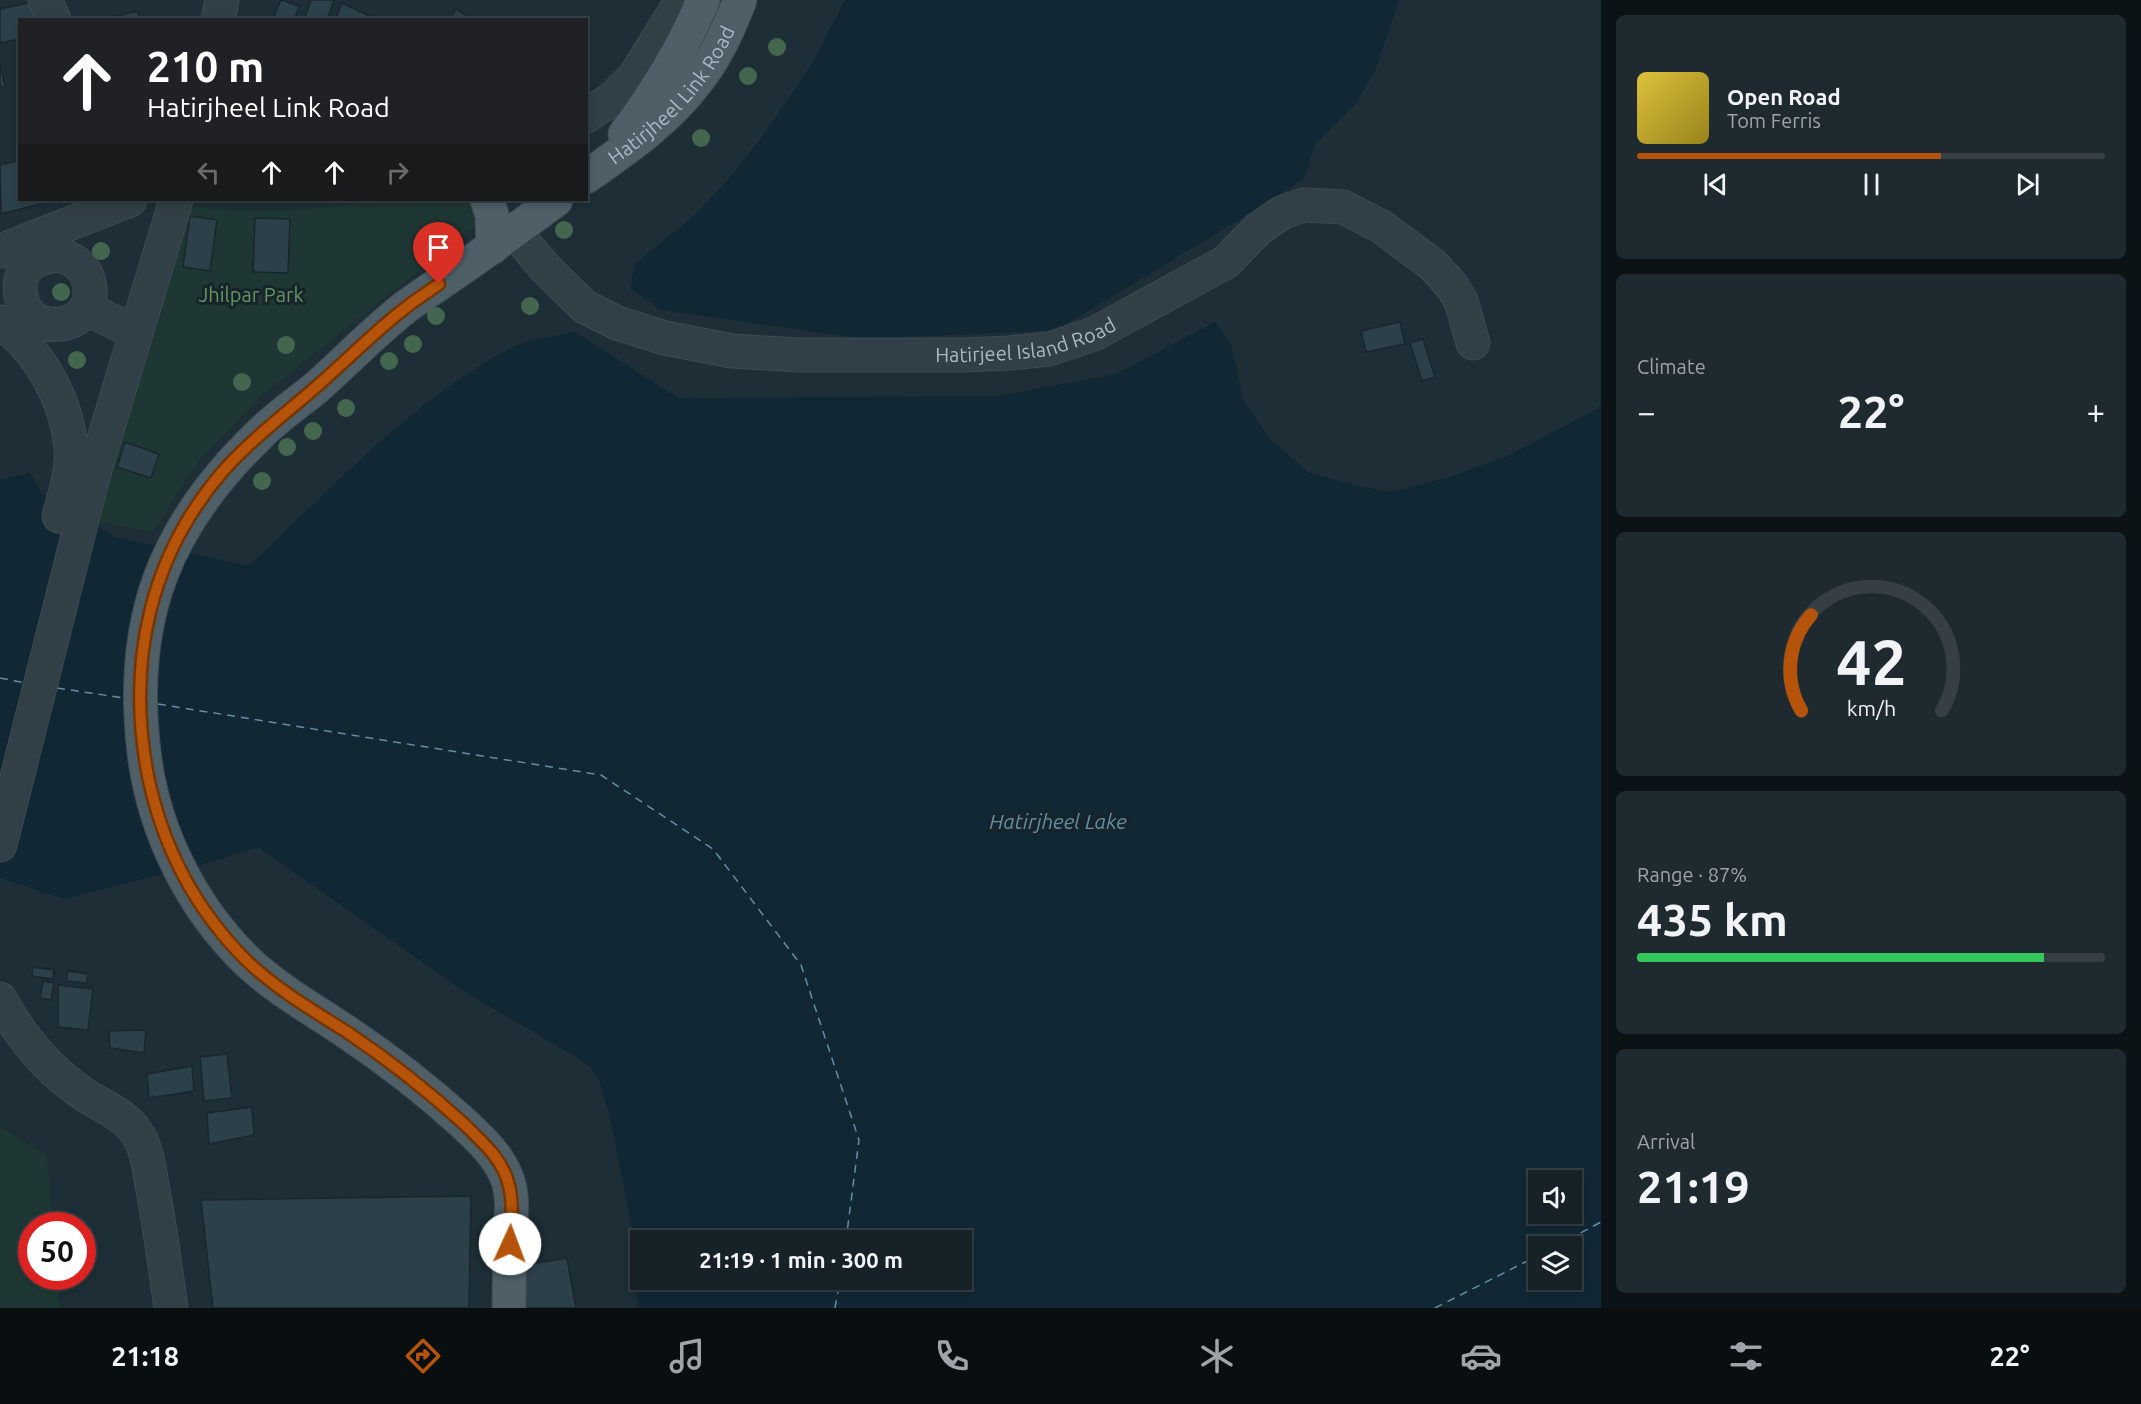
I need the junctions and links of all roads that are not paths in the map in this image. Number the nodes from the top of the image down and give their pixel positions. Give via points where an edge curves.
1 (45, 0) edge
2 (222, 0) edge
3 (682, 0) edge
4 (703, 0) edge
5 (740, 0) edge
6 (53, 18) edge
7 (218, 18) edge
8 (588, 116) edge
9 (595, 171) edge
10 (128, 201) edge
11 (176, 201) edge
12 (487, 201) edge
13 (555, 201) edge
14 (503, 239) junction
15 (45, 245) junction
16 (0, 251) edge
17 (87, 309) junction
18 (17, 326) edge
19 (135, 332) junction
20 (1473, 343) dead end
21 (83, 464) junction
22 (0, 753) edge
23 (0, 845) edge
24 (0, 999) edge
25 (171, 1308) edge
26 (509, 1308) edge

1 - 6 street
2 - 7 street
3 - 8 street via 635,76
4 - 9 main road via 675,59 649,101
5 - 9 main road, Hatirjheel Link Road via 696,83 669,112
10 - 15 street
11 - 19 street
12 - 14 main road
13 - 14 main road
14 - 20 street, Hatirjeel Island Road via 546,269 585,307 617,323 665,338 732,351 963,355 1048,349 1094,334 1226,262 1258,229 1283,212 1304,205 1343,207 1382,227 1433,265 1461,301
14 - 26 main road via 404,309 263,430 201,500 161,576 144,636 140,717 147,768 173,856 189,888 224,935 284,991 421,1087 499,1160 512,1201
15 - 16 street
15 - 17 street via 77,261 88,275 92,292
15 - 18 street via 23,271 23,304
17 - 18 street via 72,321
17 - 19 street
18 - 21 street via 47,374
19 - 21 street
21 - 22 street
21 - 23 street
24 - 25 street via 14,1026 47,1063 83,1093 123,1118 136,1132 144,1148 158,1213

